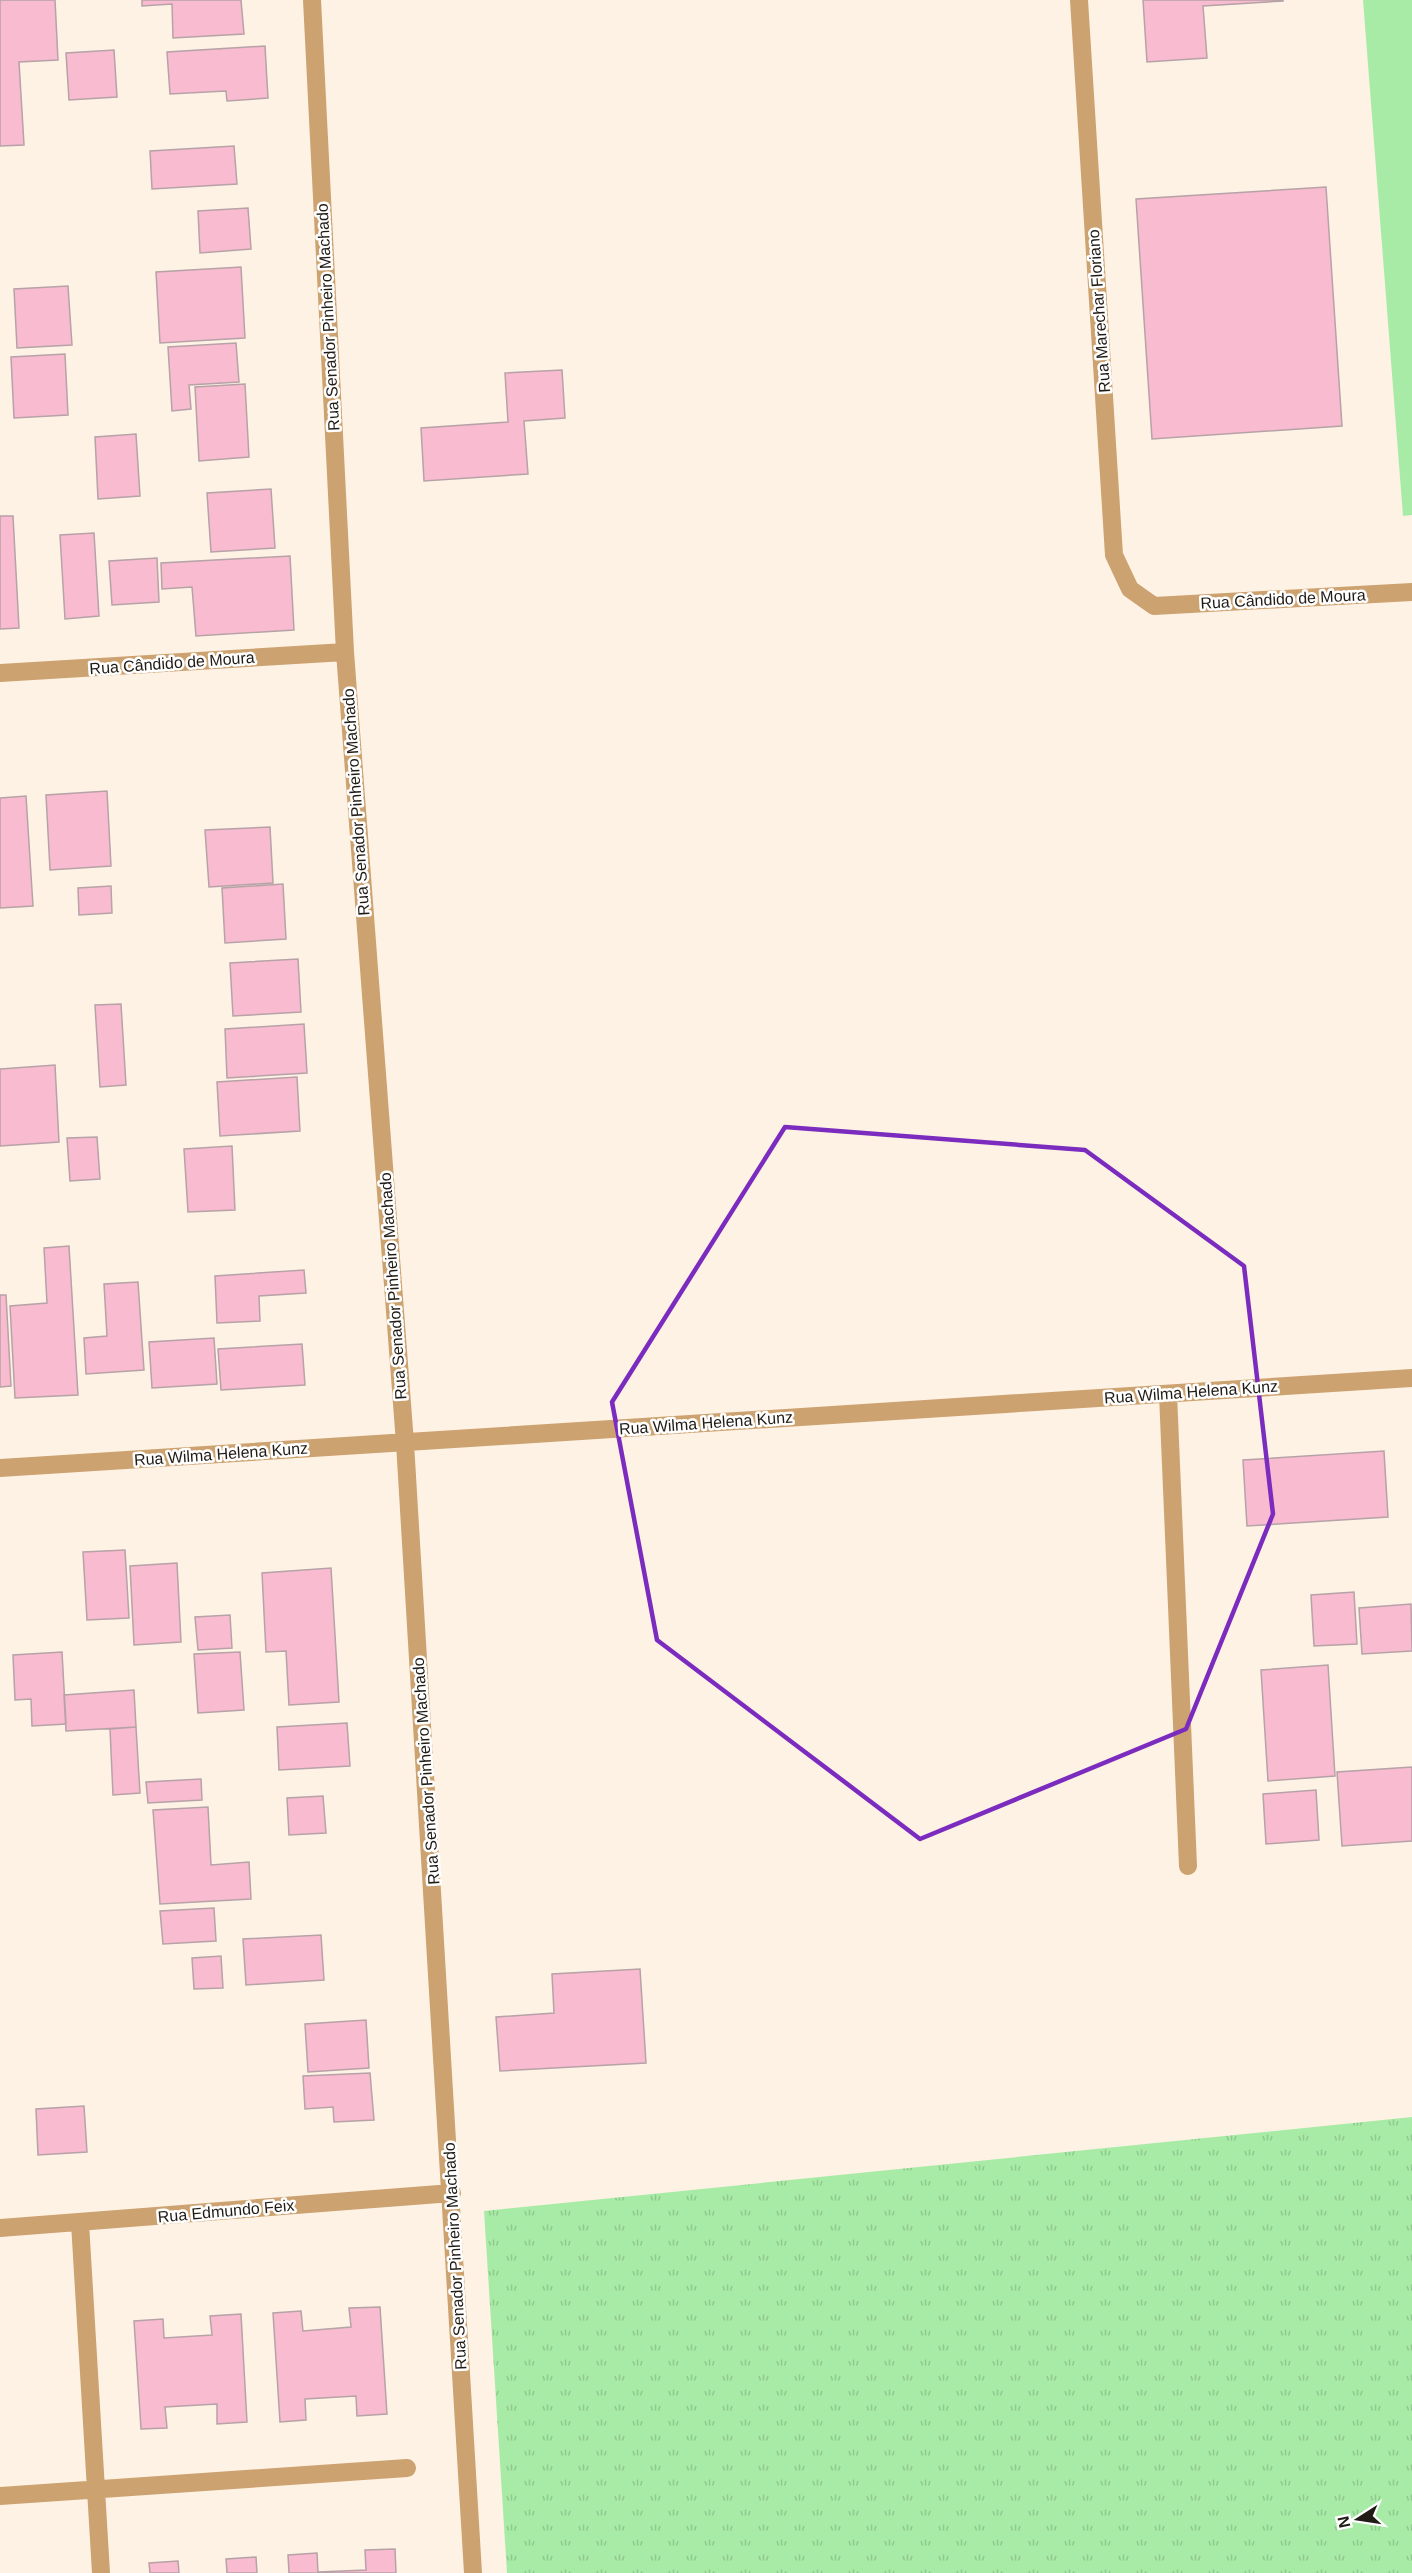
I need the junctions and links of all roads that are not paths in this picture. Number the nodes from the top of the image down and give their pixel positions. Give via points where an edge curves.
1 (312, 0) edge
2 (1079, 0) edge
3 (1412, 592) edge
4 (1154, 606) joint
5 (345, 652) junction
6 (0, 673) edge
7 (1412, 1378) edge
8 (1168, 1394) junction
9 (405, 1443) junction
10 (0, 1468) edge
11 (1188, 1866) dead end
12 (452, 2193) junction
13 (80, 2223) junction
14 (0, 2228) edge
15 (407, 2468) dead end
16 (97, 2490) junction
17 (0, 2496) edge
18 (101, 2573) edge
19 (472, 2573) edge

1 - 5 street, Rua Senador Pinheiro Machado
2 - 4 street, Rua Marechar Floriano via 1114,555 1130,589
3 - 4 street, Rua Cândido de Moura
5 - 6 street, Rua Cândido de Moura
5 - 9 street, Rua Senador Pinheiro Machado
7 - 8 street, Rua Wilma Helena Kunz
8 - 9 street, Rua Wilma Helena Kunz
8 - 11 street
9 - 10 street, Rua Wilma Helena Kunz
9 - 12 street, Rua Senador Pinheiro Machado
12 - 13 street, Rua Edmundo Feix
12 - 19 street, Rua Senador Pinheiro Machado
13 - 14 street, Rua Edmundo Feix
13 - 16 street
15 - 16 street
16 - 17 street
16 - 18 street

